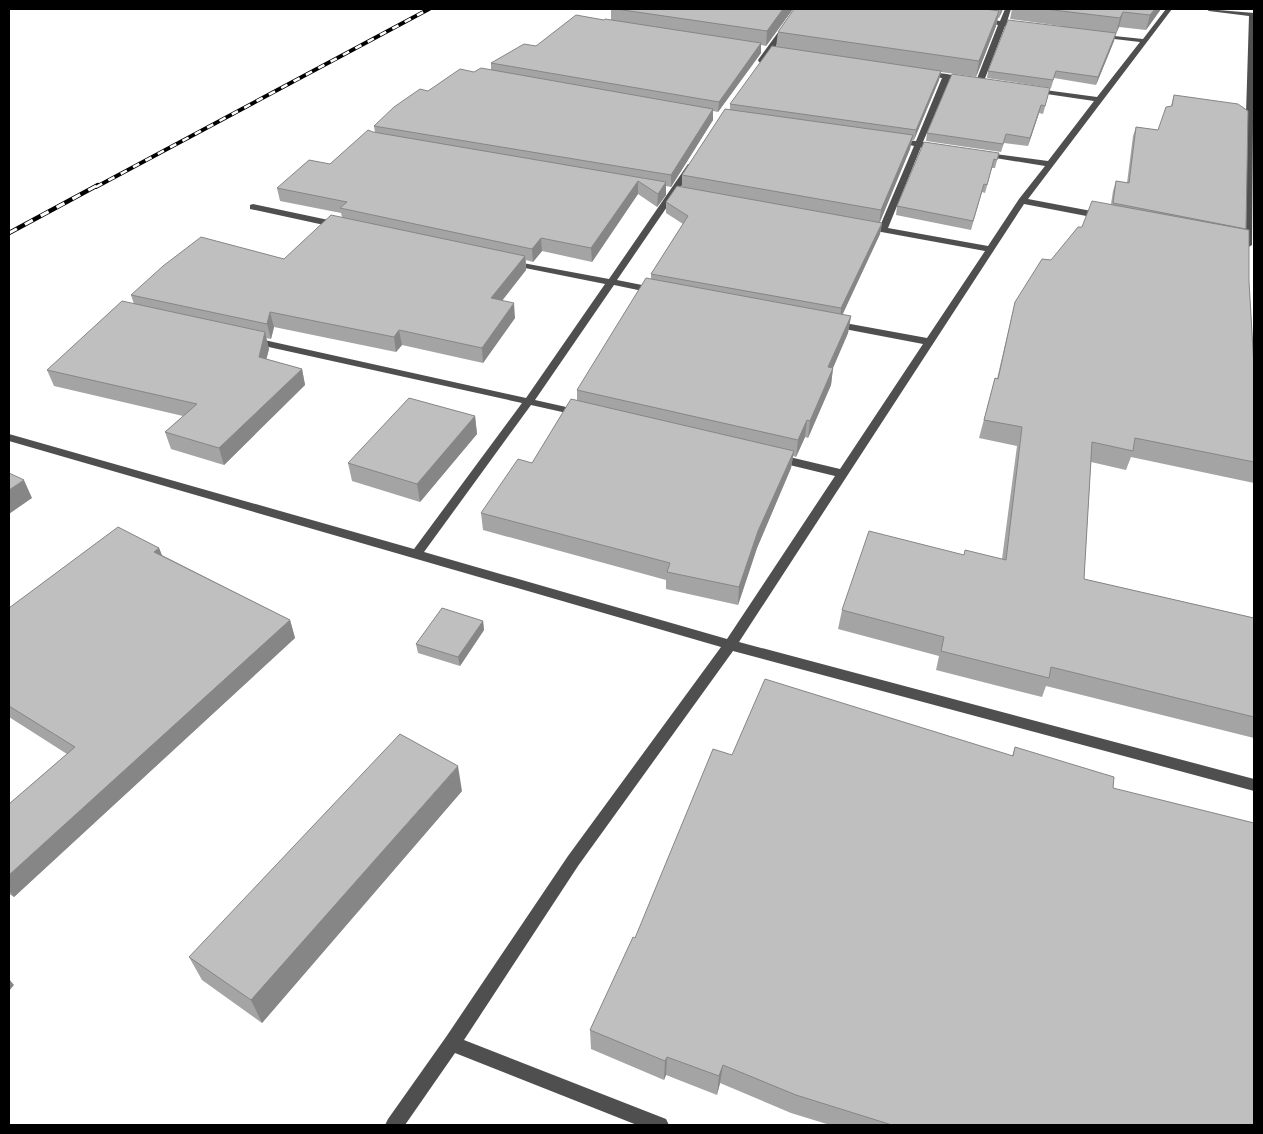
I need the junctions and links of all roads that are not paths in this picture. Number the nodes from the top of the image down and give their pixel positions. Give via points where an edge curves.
1 (798, 9) edge
2 (1008, 9) edge
3 (1169, 9) edge
4 (1209, 9) edge
5 (1253, 15) edge
6 (974, 19) edge
7 (1003, 23) junction
8 (1031, 27) edge
9 (1088, 34) edge
10 (1145, 41) junction
11 (755, 71) edge
12 (917, 72) edge
13 (947, 76) junction
14 (980, 81) junction
15 (989, 82) edge
16 (1026, 88) edge
17 (1100, 100) junction
18 (891, 141) edge
19 (919, 145) junction
20 (948, 149) edge
21 (976, 153) edge
22 (695, 158) edge
23 (1251, 160) edge
24 (1051, 164) junction
25 (1022, 201) junction
26 (253, 207) dead end
27 (1116, 219) edge
28 (854, 224) edge
29 (350, 228) edge
30 (883, 229) junction
31 (1244, 246) edge
32 (991, 249) junction
33 (504, 260) edge
34 (611, 283) junction
35 (669, 294) edge
36 (824, 322) edge
37 (238, 337) edge
38 (930, 342) junction
39 (529, 401) junction
40 (596, 416) edge
41 (9, 437) edge
42 (767, 456) edge
43 (843, 474) junction
44 (416, 555) junction
45 (730, 645) junction
46 (1254, 785) edge
47 (452, 1043) junction
48 (394, 1125) edge
49 (660, 1125) edge

1 - 11 street
2 - 7 street
3 - 10 street
4 - 5 street
5 - 23 street
6 - 7 street
7 - 8 street
7 - 14 street
9 - 10 street
10 - 17 street
12 - 13 street
13 - 14 street
13 - 19 street
14 - 15 street
16 - 17 street
17 - 24 street
18 - 19 street
19 - 20 street
19 - 30 street
21 - 24 street
22 - 34 street
23 - 31 street
24 - 25 street
25 - 27 street
25 - 32 street
26 - 29 street
28 - 30 street
30 - 32 street
32 - 38 street
33 - 34 street
34 - 35 street
34 - 39 street
36 - 38 street
37 - 39 street
38 - 43 street
39 - 40 street
39 - 44 street
41 - 44 street
42 - 43 street
43 - 45 street
44 - 45 street
45 - 46 street
45 - 47 street via 573,862
47 - 48 street
47 - 49 street

